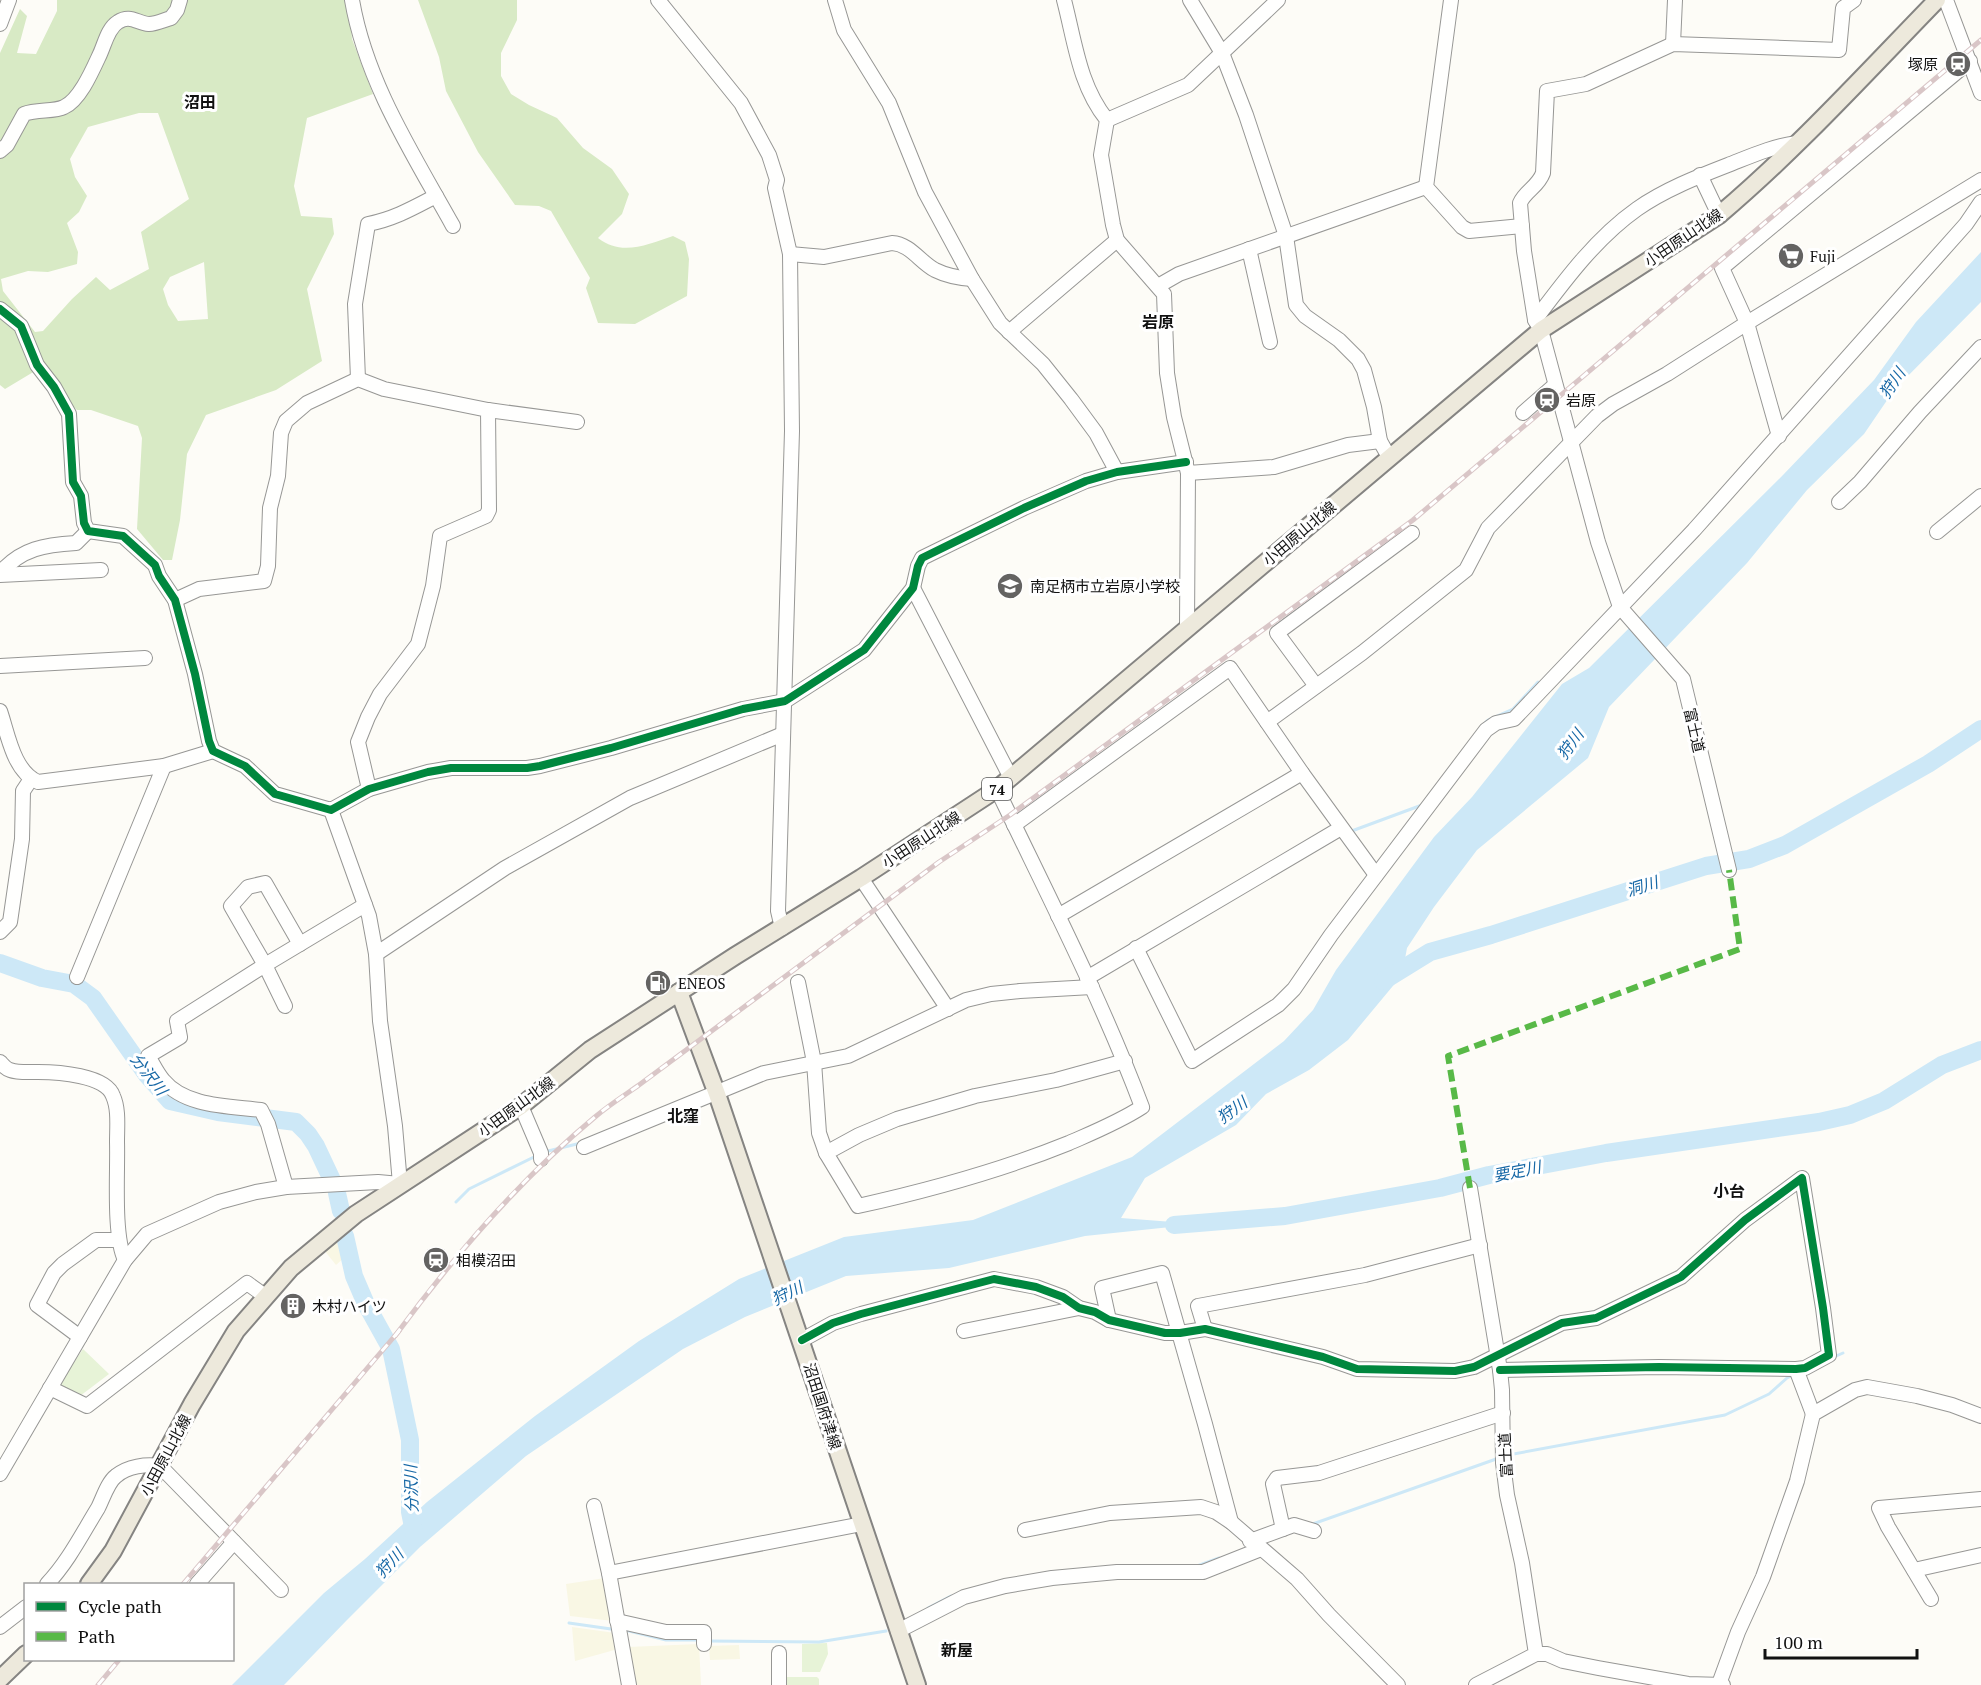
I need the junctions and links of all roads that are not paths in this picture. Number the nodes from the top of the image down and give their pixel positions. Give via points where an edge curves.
1 (9, 0) edge
2 (180, 0) edge
3 (352, 0) edge
4 (658, 0) edge
5 (835, 0) edge
6 (1064, 0) edge
7 (1190, 0) edge
8 (1278, 0) edge
9 (1451, 0) edge
10 (1676, 0) edge
11 (1854, 0) edge
12 (1937, 0) edge
13 (1946, 0) edge
14 (0, 24) edge
15 (1673, 45) junction
16 (1222, 53) junction
17 (1970, 62) junction
18 (1981, 93) edge
19 (1107, 120) junction
20 (1797, 143) junction
21 (0, 151) edge
22 (1700, 175) junction
23 (1981, 180) edge
24 (1426, 187) junction
25 (436, 196) junction
26 (1981, 202) edge
27 (1719, 215) junction
28 (453, 226) dead end
29 (1522, 226) junction
30 (1286, 236) junction
31 (1118, 240) junction
32 (1249, 249) junction
33 (790, 254) junction
34 (972, 279) junction
35 (1158, 286) junction
36 (0, 309) edge
37 (1747, 323) junction
38 (1538, 325) junction
39 (1009, 332) junction
40 (1270, 342) dead end
41 (1981, 347) edge
42 (358, 379) junction
43 (1556, 384) junction
44 (488, 410) junction
45 (1523, 413) dead end
46 (577, 422) dead end
47 (1779, 436) junction
48 (1380, 441) junction
49 (1571, 441) junction
50 (1389, 457) junction
51 (1187, 467) junction
52 (1117, 472) junction
53 (1981, 496) edge
54 (1839, 502) dead end
55 (88, 531) junction
56 (1937, 532) dead end
57 (1412, 533) dead end
58 (101, 570) dead end
59 (0, 574) edge
60 (913, 588) junction
61 (175, 600) junction
62 (1621, 608) junction
63 (1187, 627) junction
64 (145, 658) dead end
65 (0, 666) edge
66 (1316, 686) junction
67 (785, 701) junction
68 (0, 711) edge
69 (1267, 722) junction
70 (783, 734) junction
71 (213, 751) junction
72 (164, 766) junction
73 (1302, 773) junction
74 (1011, 778) junction
75 (31, 779) junction
76 (369, 789) junction
77 (997, 789) junction
78 (331, 810) junction
79 (1014, 825) junction
80 (1341, 828) junction
81 (1729, 870) dead end
82 (1376, 875) junction
83 (861, 878) junction
84 (365, 905) junction
85 (1058, 916) junction
86 (782, 928) junction
87 (0, 932) edge
88 (300, 944) junction
89 (1136, 948) junction
90 (376, 954) junction
91 (265, 965) junction
92 (77, 977) dead end
93 (798, 982) dead end
94 (1089, 982) junction
95 (679, 992) junction
96 (285, 1006) dead end
97 (948, 1009) junction
98 (1125, 1061) junction
99 (0, 1062) edge
100 (814, 1062) junction
101 (717, 1094) junction
102 (521, 1106) junction
103 (584, 1147) dead end
104 (826, 1153) junction
105 (541, 1160) dead end
106 (400, 1184) junction
107 (286, 1188) junction
108 (1470, 1188) dead end
109 (119, 1240) junction
110 (1480, 1245) junction
111 (125, 1260) junction
112 (265, 1296) junction
113 (1079, 1308) junction
114 (1109, 1320) junction
115 (1205, 1329) junction
116 (964, 1331) dead end
117 (1180, 1333) junction
118 (80, 1337) junction
119 (802, 1340) junction
120 (1498, 1355) junction
121 (1796, 1369) junction
122 (1500, 1370) junction
123 (51, 1388) junction
124 (1503, 1413) junction
125 (1813, 1414) junction
126 (1981, 1416) edge
127 (160, 1466) junction
128 (0, 1474) edge
129 (1981, 1499) edge
130 (594, 1506) dead end
131 (1231, 1522) junction
132 (862, 1524) junction
133 (1283, 1529) junction
134 (1025, 1530) dead end
135 (1314, 1531) dead end
136 (234, 1542) junction
137 (1256, 1545) junction
138 (1981, 1555) edge
139 (1914, 1570) junction
140 (609, 1573) junction
141 (48, 1583) edge
142 (90, 1583) edge
143 (198, 1583) edge
144 (281, 1590) dead end
145 (1931, 1599) dead end
146 (24, 1609) edge
147 (617, 1621) junction
148 (0, 1627) edge
149 (898, 1631) junction
150 (704, 1640) dead end
151 (779, 1653) dead end
152 (1536, 1654) junction
153 (24, 1656) edge
154 (0, 1678) edge
155 (629, 1685) edge
156 (779, 1685) edge
157 (916, 1685) edge
158 (1398, 1685) edge
159 (1476, 1685) edge
160 (1721, 1685) edge

1 - 14 street
2 - 21 street via 171,18 147,24 133,18 116,23 78,95 56,110 24,114
3 - 25 street via 358,31 385,102
4 - 33 street via 741,103 769,155
5 - 34 street via 844,30 889,103 925,192
6 - 19 street via 1083,78
7 - 16 street
8 - 16 street
9 - 24 street
10 - 15 street
11 - 15 street via 1843,8 1839,51
12 - 20 main road, 小田原山北線 / 74
13 - 17 street
15 - 29 street, 富士道 via 1586,84 1547,90 1543,172 1540,182 1522,199
16 - 19 street via 1188,85
16 - 30 street
17 - 18 street
17 - 37 street via 1722,268
19 - 31 street via 1101,155
20 - 22 street via 1781,145
20 - 27 main road, 小田原山北線 / 74
22 - 27 street
22 - 38 street via 1626,218 1572,273
23 - 37 street
24 - 29 street via 1469,231
24 - 30 street
25 - 28 street
25 - 42 street via 400,215 368,224 355,304
26 - 47 street via 1966,224
27 - 38 main road, 小田原山北線 / 74
29 - 38 street, 富士道
30 - 32 street
30 - 48 street via 1296,305 1358,359 1374,407
31 - 35 street
31 - 39 street
32 - 35 street via 1179,274
32 - 40 street
33 - 34 street via 824,257 901,244 934,269 954,278
33 - 67 street via 792,431
34 - 39 street
35 - 51 street via 1164,294 1167,373 1174,417
36 - 55 street via 21,326 37,365 69,414 73,482 81,496
37 - 47 street
37 - 49 street via 1667,375 1613,404
38 - 43 street, 富士道
38 - 50 main road, 小田原山北線 / 74
39 - 52 street via 1043,364 1071,399 1096,433
41 - 54 street
42 - 44 street via 384,389
42 - 61 street via 307,403 286,421 270,508 264,581 199,589
43 - 45 street
43 - 49 street, 富士道
44 - 46 street
44 - 76 street via 489,510 486,516 440,536 433,586 418,644 380,694 358,742
47 - 62 street
48 - 50 street
48 - 51 street via 1348,445 1274,467
49 - 62 street, 富士道 via 1598,542
49 - 66 street via 1488,528 1466,570
50 - 63 main road, 小田原山北線 / 74
51 - 52 street
51 - 63 street
52 - 60 street via 1024,508 922,558
53 - 56 street
55 - 59 street via 76,543 22,553
55 - 61 street via 123,536 155,565
57 - 66 street via 1276,633
58 - 59 street
60 - 67 street via 864,650
60 - 74 street
61 - 71 street
62 - 81 street, 富士道 via 1683,679
62 - 82 street via 1514,719 1486,730
63 - 74 main road, 小田原山北線 / 74
64 - 65 street
66 - 69 street
67 - 70 street
67 - 76 street via 743,709 540,766 451,768
68 - 75 street via 17,761
69 - 73 street
69 - 79 street via 1230,668
70 - 86 street via 778,912
70 - 90 street via 630,798 506,868
71 - 72 street
71 - 78 street via 245,766 275,794
72 - 75 street via 38,782
72 - 92 street
73 - 80 street
73 - 85 street
74 - 77 main road, 小田原山北線 / 74
75 - 87 street via 23,791 22,839 10,922
76 - 78 street
77 - 79 street
77 - 83 main road, 小田原山北線 / 74
78 - 84 street
79 - 85 street
80 - 82 street
80 - 89 street
82 - 89 street via 1294,989 1278,1005 1192,1061
83 - 86 main road, 小田原山北線 / 74
83 - 97 street
84 - 88 street
84 - 90 street
85 - 94 street
86 - 95 main road, 小田原山北線 / 74
88 - 91 street
88 - 91 street via 266,883 248,887 231,906
89 - 94 street
90 - 106 street
91 - 96 street
91 - 107 street via 177,1021 180,1037 148,1056 161,1079 183,1097 261,1110
93 - 100 street
94 - 97 street via 991,994
94 - 98 street
95 - 101 main road, 沼田国府津線
95 - 102 main road, 小田原山北線 / 74 via 590,1050
97 - 100 street via 848,1056
98 - 104 street via 917,1113 859,1135
98 - 104 street via 1142,1107 1119,1122 975,1177 858,1206
99 - 109 street via 13,1071 58,1072 110,1089 116,1104
100 - 101 street via 764,1073
100 - 104 street via 819,1133
101 - 103 street
101 - 119 main road, 沼田国府津線
102 - 105 street
102 - 106 main road, 小田原山北線 / 74
106 - 107 street
106 - 112 main road, 小田原山北線 / 74 via 347,1221 291,1268
107 - 111 street via 238,1197 177,1220 147,1234
108 - 110 street, 富士道
109 - 111 street
109 - 118 street via 96,1240 63,1264 37,1305
110 - 115 street via 1376,1273 1198,1306
110 - 120 street, 富士道
111 - 118 street
112 - 123 street via 247,1283 87,1406
112 - 127 main road, 小田原山北線 / 74 via 236,1331
113 - 114 street
113 - 116 street
113 - 119 street via 1036,1287 994,1279 861,1314 833,1323
114 - 117 street
114 - 117 street via 1102,1288 1162,1273
115 - 117 street
115 - 120 street via 1357,1369 1455,1371
117 - 131 street
118 - 123 street
119 - 132 main road, 沼田国府津線
120 - 121 street via 1562,1323 1596,1318 1681,1277 1745,1220 1802,1178 1829,1355
120 - 122 street, 富士道
121 - 122 street
121 - 125 street
122 - 124 street, 富士道
123 - 128 street
124 - 133 street via 1319,1473 1277,1478 1273,1484
124 - 152 street, 富士道 via 1503,1462
125 - 126 street via 1855,1390 1867,1388 1917,1396
125 - 160 street via 1786,1513
127 - 136 street
127 - 141 street via 137,1466 116,1476
127 - 142 main road, 小田原山北線 / 74
129 - 139 street via 1879,1508
130 - 140 street
131 - 134 street via 1201,1507 1110,1513
131 - 137 street
132 - 140 street
132 - 149 main road, 沼田国府津線
133 - 135 street via 1294,1526
133 - 137 street
136 - 143 street
136 - 144 street
137 - 149 street via 1203,1572 1118,1572 997,1588 964,1597
137 - 158 street via 1296,1579
138 - 139 street
139 - 145 street
140 - 147 street
146 - 148 street
147 - 150 street via 666,1632 704,1632
147 - 155 street
149 - 157 main road, 沼田国府津線
151 - 156 street
152 - 159 street
152 - 160 street via 1688,1684
153 - 154 main road

